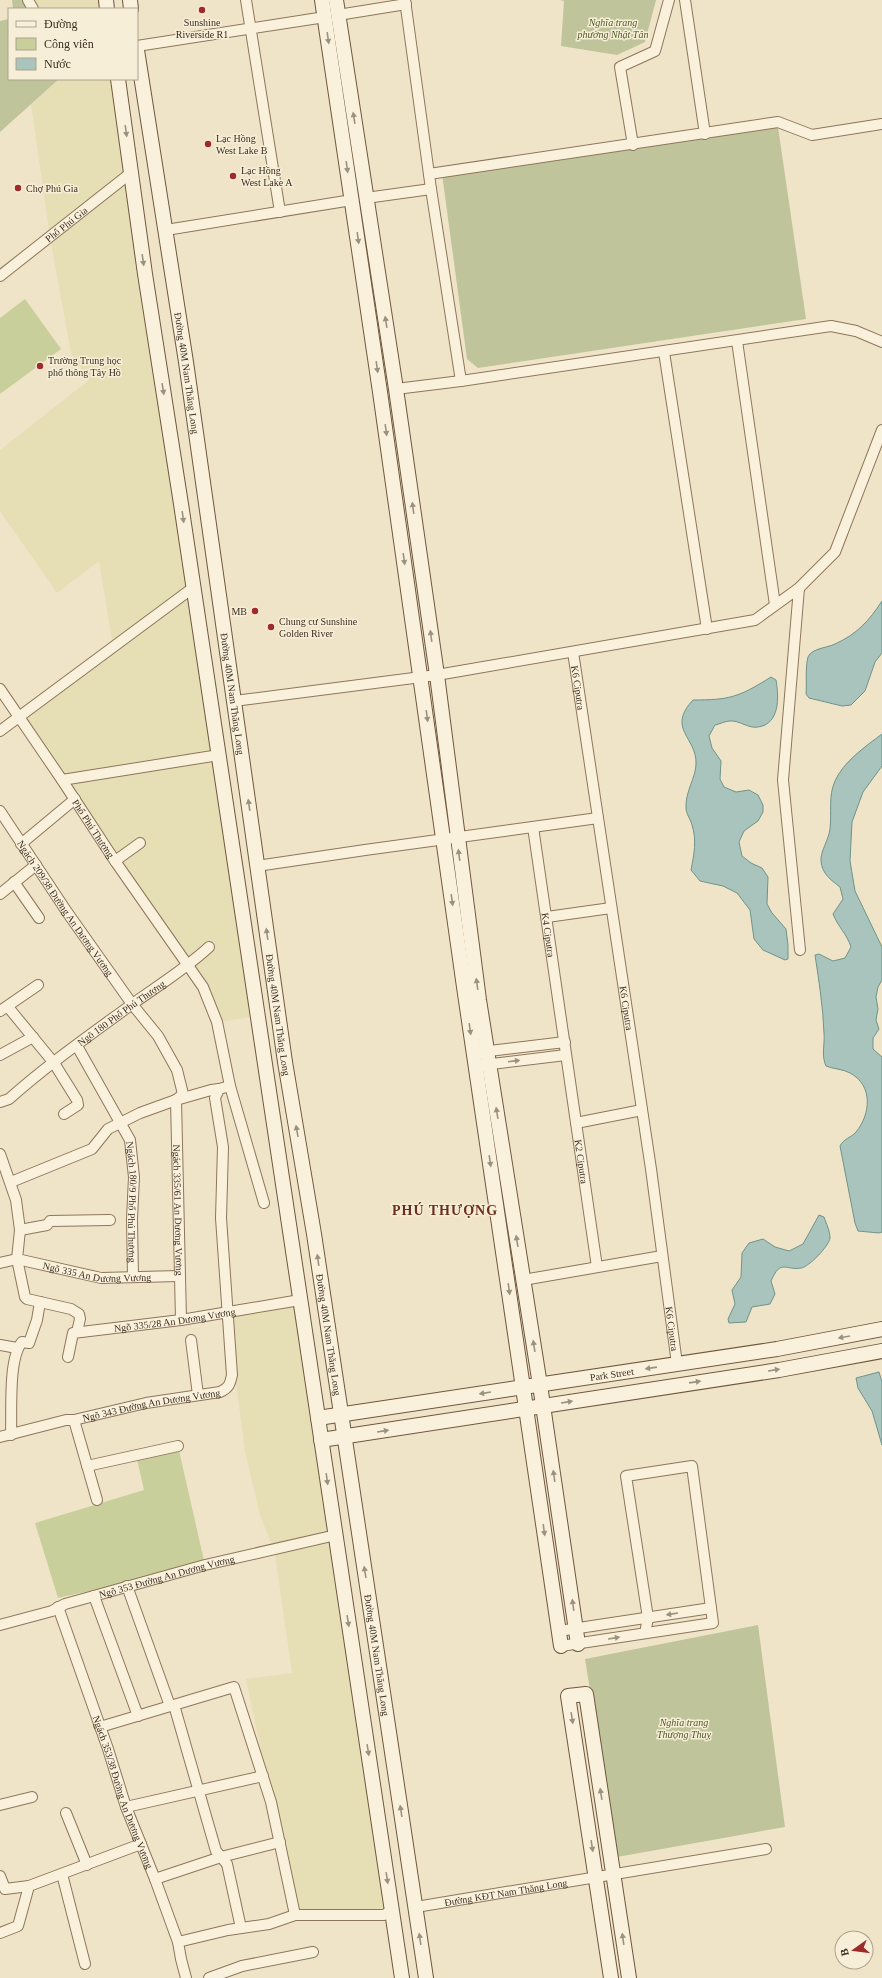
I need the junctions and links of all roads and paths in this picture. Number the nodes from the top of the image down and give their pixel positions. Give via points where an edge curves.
1 (246, 0) edge
2 (322, 0) edge
3 (336, 0) edge
4 (669, 0) edge
5 (685, 0) edge
6 (405, 2) edge
7 (332, 16) junction
8 (250, 28) junction
9 (138, 46) edge
10 (138, 57) edge
11 (118, 80) edge
12 (145, 106) junction
13 (122, 110) junction
14 (882, 124) edge
15 (705, 134) junction
16 (633, 144) junction
17 (132, 172) junction
18 (429, 174) junction
19 (431, 189) junction
20 (366, 198) junction
21 (352, 200) junction
22 (280, 212) junction
23 (166, 230) junction
24 (0, 275) edge
25 (737, 341) junction
26 (882, 342) edge
27 (664, 352) junction
28 (462, 381) junction
29 (396, 389) junction
30 (380, 392) junction
31 (882, 430) edge
32 (194, 587) junction
33 (799, 588) junction
34 (775, 605) junction
35 (707, 629) junction
36 (573, 652) junction
37 (437, 675) junction
38 (421, 677) junction
39 (0, 689) edge
40 (234, 701) junction
41 (211, 704) junction
42 (18, 717) junction
43 (0, 731) edge
44 (219, 755) junction
45 (62, 780) junction
46 (75, 799) junction
47 (0, 811) edge
48 (598, 818) junction
49 (533, 827) junction
50 (450, 838) junction
51 (140, 843) dead end
52 (21, 844) junction
53 (115, 861) junction
54 (36, 865) junction
55 (257, 866) junction
56 (14, 882) junction
57 (0, 894) edge
58 (611, 908) junction
59 (547, 917) junction
60 (39, 918) dead end
61 (209, 947) dead end
62 (800, 950) dead end
63 (189, 966) junction
64 (38, 984) dead end
65 (132, 1004) junction
66 (4, 1009) edge
67 (33, 1037) junction
68 (564, 1042) junction
69 (77, 1046) junction
70 (0, 1055) edge
71 (566, 1055) junction
72 (482, 1059) junction
73 (54, 1063) junction
74 (230, 1086) junction
75 (219, 1090) junction
76 (176, 1100) junction
77 (0, 1102) edge
78 (642, 1110) junction
79 (64, 1114) dead end
80 (576, 1123) junction
81 (121, 1124) junction
82 (0, 1154) edge
83 (11, 1182) junction
84 (264, 1203) dead end
85 (110, 1220) dead end
86 (20, 1230) junction
87 (662, 1256) junction
88 (17, 1259) junction
89 (0, 1262) edge
90 (597, 1267) junction
91 (179, 1276) junction
92 (133, 1277) junction
93 (523, 1280) junction
94 (300, 1300) junction
95 (40, 1302) junction
96 (227, 1313) junction
97 (181, 1320) junction
98 (882, 1329) edge
99 (77, 1332) junction
100 (191, 1340) dead end
101 (0, 1345) edge
102 (17, 1348) junction
103 (882, 1351) edge
104 (68, 1357) dead end
105 (677, 1364) junction
106 (593, 1376) junction
107 (540, 1384) junction
108 (524, 1387) junction
109 (198, 1395) junction
110 (597, 1397) junction
111 (544, 1405) junction
112 (527, 1408) junction
113 (341, 1414) junction
114 (318, 1418) junction
115 (74, 1420) junction
116 (11, 1435) junction
117 (0, 1437) edge
118 (344, 1437) junction
119 (321, 1440) junction
120 (178, 1446) dead end
121 (87, 1466) junction
122 (97, 1500) dead end
123 (336, 1535) junction
124 (127, 1586) junction
125 (94, 1596) junction
126 (58, 1607) junction
127 (711, 1608) junction
128 (648, 1618) junction
129 (0, 1626) edge
130 (576, 1628) junction
131 (559, 1631) junction
132 (645, 1633) junction
133 (578, 1644) junction
134 (561, 1646) joint
135 (172, 1705) junction
136 (138, 1716) junction
137 (100, 1727) junction
138 (263, 1776) junction
139 (198, 1792) junction
140 (32, 1797) dead end
141 (0, 1805) edge
142 (126, 1807) junction
143 (66, 1813) dead end
144 (280, 1842) junction
145 (141, 1844) junction
146 (766, 1850) dead end
147 (221, 1857) junction
148 (87, 1865) junction
149 (62, 1874) junction
150 (613, 1874) junction
151 (0, 1876) edge
152 (596, 1877) junction
153 (155, 1879) junction
154 (29, 1886) junction
155 (416, 1907) junction
156 (392, 1910) junction
157 (296, 1915) junction
158 (241, 1928) junction
159 (0, 1933) edge
160 (178, 1942) junction
161 (313, 1952) dead end
162 (85, 1964) dead end
163 (183, 1977) edge
164 (209, 1978) edge
165 (402, 1978) edge
166 (426, 1978) edge
167 (611, 1978) edge
168 (629, 1978) edge

1 - 8 street
2 - 7 street
3 - 7 street
4 - 16 street via 655,51 620,67
5 - 15 street
6 - 7 street
6 - 18 street
7 - 8 street
20 -> 7 street
7 -> 21 street
8 - 9 street
8 - 22 street
10 - 12 street, Đường 40M Nam Thăng Long
11 - 13 street, Đường 40M Nam Thăng Long
12 - 13 street
12 - 23 street, Đường 40M Nam Thăng Long
13 -> 17 street, Đường 40M Nam Thăng Long
14 - 15 street via 812,135 778,122
15 - 16 street
16 - 18 street
17 - 24 street, Phố Phú Gia
17 -> 32 street, Đường 40M Nam Thăng Long via 145,274
18 - 19 street
19 - 20 street
19 - 28 street
20 - 21 street
29 -> 20 street
21 - 22 street
21 -> 30 street
22 - 23 street
23 - 40 street, Đường 40M Nam Thăng Long
25 - 26 street via 830,326 856,331
25 - 27 street
25 - 34 street
27 - 28 street
27 - 35 street
28 - 29 street
29 - 30 street
37 -> 29 street
30 -> 38 street
31 - 33 street via 835,552
32 - 41 street, Đường 40M Nam Thăng Long
32 - 42 street
33 - 34 street
33 - 62 street via 783,780
34 - 35 street via 755,620
35 - 36 street
36 - 37 street
36 - 48 street, K6 Ciputra
37 - 38 street
37 - 50 street
38 - 40 street
38 -> 50 street
39 - 42 street, Phố Phú Thượng
40 - 41 street
55 -> 40 street, Đường 40M Nam Thăng Long
41 - 44 street, Đường 40M Nam Thăng Long
42 - 43 street
42 - 45 street, Phố Phú Thượng
44 - 45 street
44 - 94 street, Đường 40M Nam Thăng Long
45 - 46 street, Phố Phú Thượng
46 - 52 street
46 - 53 street, Phố Phú Thượng
47 - 52 street, Ngách 209/38 Đường An Dương Vương
48 - 49 street
48 - 58 street, K6 Ciputra
49 - 50 street
49 - 59 street, K4 Ciputra
50 - 55 street
50 - 72 street
51 - 53 street
52 - 54 street, Ngách 209/38 Đường An Dương Vương
53 - 63 street, Phố Phú Thượng
54 - 56 street
54 - 65 street, Ngách 209/38 Đường An Dương Vương
113 -> 55 street, Đường 40M Nam Thăng Long via 285,1062
56 - 57 street
56 - 60 street
58 - 59 street
58 - 78 street, K6 Ciputra
59 - 68 street, K4 Ciputra
61 - 63 street, Ngõ 180 Phố Phú Thượng
63 - 65 street, Ngõ 180 Phố Phú Thượng
63 - 74 street, Phố Phú Thượng via 203,986 217,1022
64 - 66 street
65 - 69 street, Ngõ 180 Phố Phú Thượng
65 - 76 street, Ngách 209/38 Đường An Dương Vương via 158,1036 177,1070 183,1094
66 - 67 street
67 - 70 street
67 - 73 street
68 - 71 street, K4 Ciputra
68 - 72 street
69 - 73 street, Ngõ 180 Phố Phú Thượng
69 - 81 street, Ngách 180/9 Phố Phú Thượng
72 -> 71 street
71 - 80 street, K2 Ciputra
93 -> 72 street
72 -> 108 street
73 - 77 street, Ngõ 180 Phố Phú Thượng via 8,1099
73 - 79 street via 78,1103
74 - 75 street
74 - 84 street, Phố Phú Thượng
75 - 76 street
75 - 96 street via 215,1098 223,1147 221,1218
76 - 81 street via 140,1113
76 - 91 street, Ngách 335/61 An Dương Vương
78 - 80 street
78 - 87 street, K6 Ciputra
80 - 90 street, K2 Ciputra
81 - 83 street via 108,1129 92,1149
81 - 92 street, Ngách 180/9 Phố Phú Thượng via 130,1140 134,1176
82 - 83 street
83 - 86 street
85 - 86 street via 50,1221 47,1225
86 - 88 street
87 - 90 street
87 - 105 street, K6 Ciputra
88 - 89 street
88 - 92 street, Ngõ 335 An Dương Vương via 101,1278
88 - 95 street via 25,1297
90 - 93 street
91 - 92 street, Ngõ 335 An Dương Vương
91 - 97 street, Ngách 335/61 An Dương Vương
107 -> 93 street
94 - 96 street, Ngõ 335/28 An Dương Vương
94 - 114 street, Đường 40M Nam Thăng Long
95 - 99 street via 71,1309 79,1314
95 - 102 street via 29,1343 22,1342
96 - 97 street, Ngõ 335/28 An Dương Vương
96 - 109 street, Ngõ 343 Đường An Dương Vương via 232,1375 230,1384 227,1389 220,1392
97 - 99 street, Ngõ 335/28 An Dương Vương
98 -> 105 street, Park Street via 777,1349
99 - 104 street via 74,1333
100 - 109 street
101 - 102 street
102 - 116 street via 13,1361
110 -> 103 street via 780,1370
105 -> 106 street, Park Street
106 - 107 street, Park Street
106 - 110 street
107 - 108 street, Park Street
107 - 111 street
108 - 112 street
108 -> 113 street, Park Street
109 - 115 street, Ngõ 343 Đường An Dương Vương via 146,1403
111 -> 110 street
111 - 112 street
130 -> 111 street
118 -> 112 street
112 -> 131 street
113 - 114 street, Park Street
113 - 118 street, Đường 40M Nam Thăng Long
114 - 119 street, Đường 40M Nam Thăng Long
115 - 116 street, Ngõ 343 Đường An Dương Vương
115 - 121 street
116 - 117 street, Ngõ 343 Đường An Dương Vương
118 - 119 street
155 -> 118 street, Đường 40M Nam Thăng Long
119 -> 123 street, Đường 40M Nam Thăng Long
120 - 121 street
121 - 122 street
123 - 124 street, Ngõ 353 Đường An Dương Vương
123 -> 156 street, Đường 40M Nam Thăng Long
124 - 125 street, Ngõ 353 Đường An Dương Vương
124 - 135 street
125 - 126 street, Ngõ 353 Đường An Dương Vương
125 - 136 street
126 - 129 street, Ngõ 353 Đường An Dương Vương
126 - 137 street, Ngách 353/38 Đường An Dương Vương
127 -> 128 street
127 - 128 street via 692,1466 626,1476
127 - 132 street via 713,1623
128 - 130 street
128 - 132 street
130 - 131 street
130 - 133 street
131 - 134 street
133 -> 132 street
133 - 134 street
135 - 136 street
135 - 138 street via 234,1687
135 - 139 street
136 - 137 street
137 - 142 street, Ngách 353/38 Đường An Dương Vương
138 - 139 street
138 - 144 street
139 - 142 street
139 - 147 street via 216,1851
140 - 141 street
142 - 145 street, Ngách 353/38 Đường An Dương Vương
143 - 148 street
144 - 147 street
144 - 157 street
145 - 148 street
145 - 153 street, Ngách 353/38 Đường An Dương Vương
146 - 150 street, Đường KĐT Nam Thăng Long
147 - 153 street
147 - 158 street via 227,1864
148 - 149 street
149 - 154 street
149 - 162 street
150 - 152 street, Đường KĐT Nam Thăng Long
150 -> 152 street via 586,1694 568,1696
168 -> 150 street
151 - 154 street via 5,1889
152 - 155 street, Đường KĐT Nam Thăng Long
152 - 167 street
153 - 160 street, Ngách 353/38 Đường An Dương Vương
154 - 159 street via 18,1926
155 - 156 street
166 -> 155 street, Đường 40M Nam Thăng Long
156 - 157 street via 384,1915
156 - 165 street, Đường 40M Nam Thăng Long
157 - 158 street via 269,1924
158 - 160 street
160 - 163 street, Ngách 353/38 Đường An Dương Vương
161 - 164 street via 242,1966

